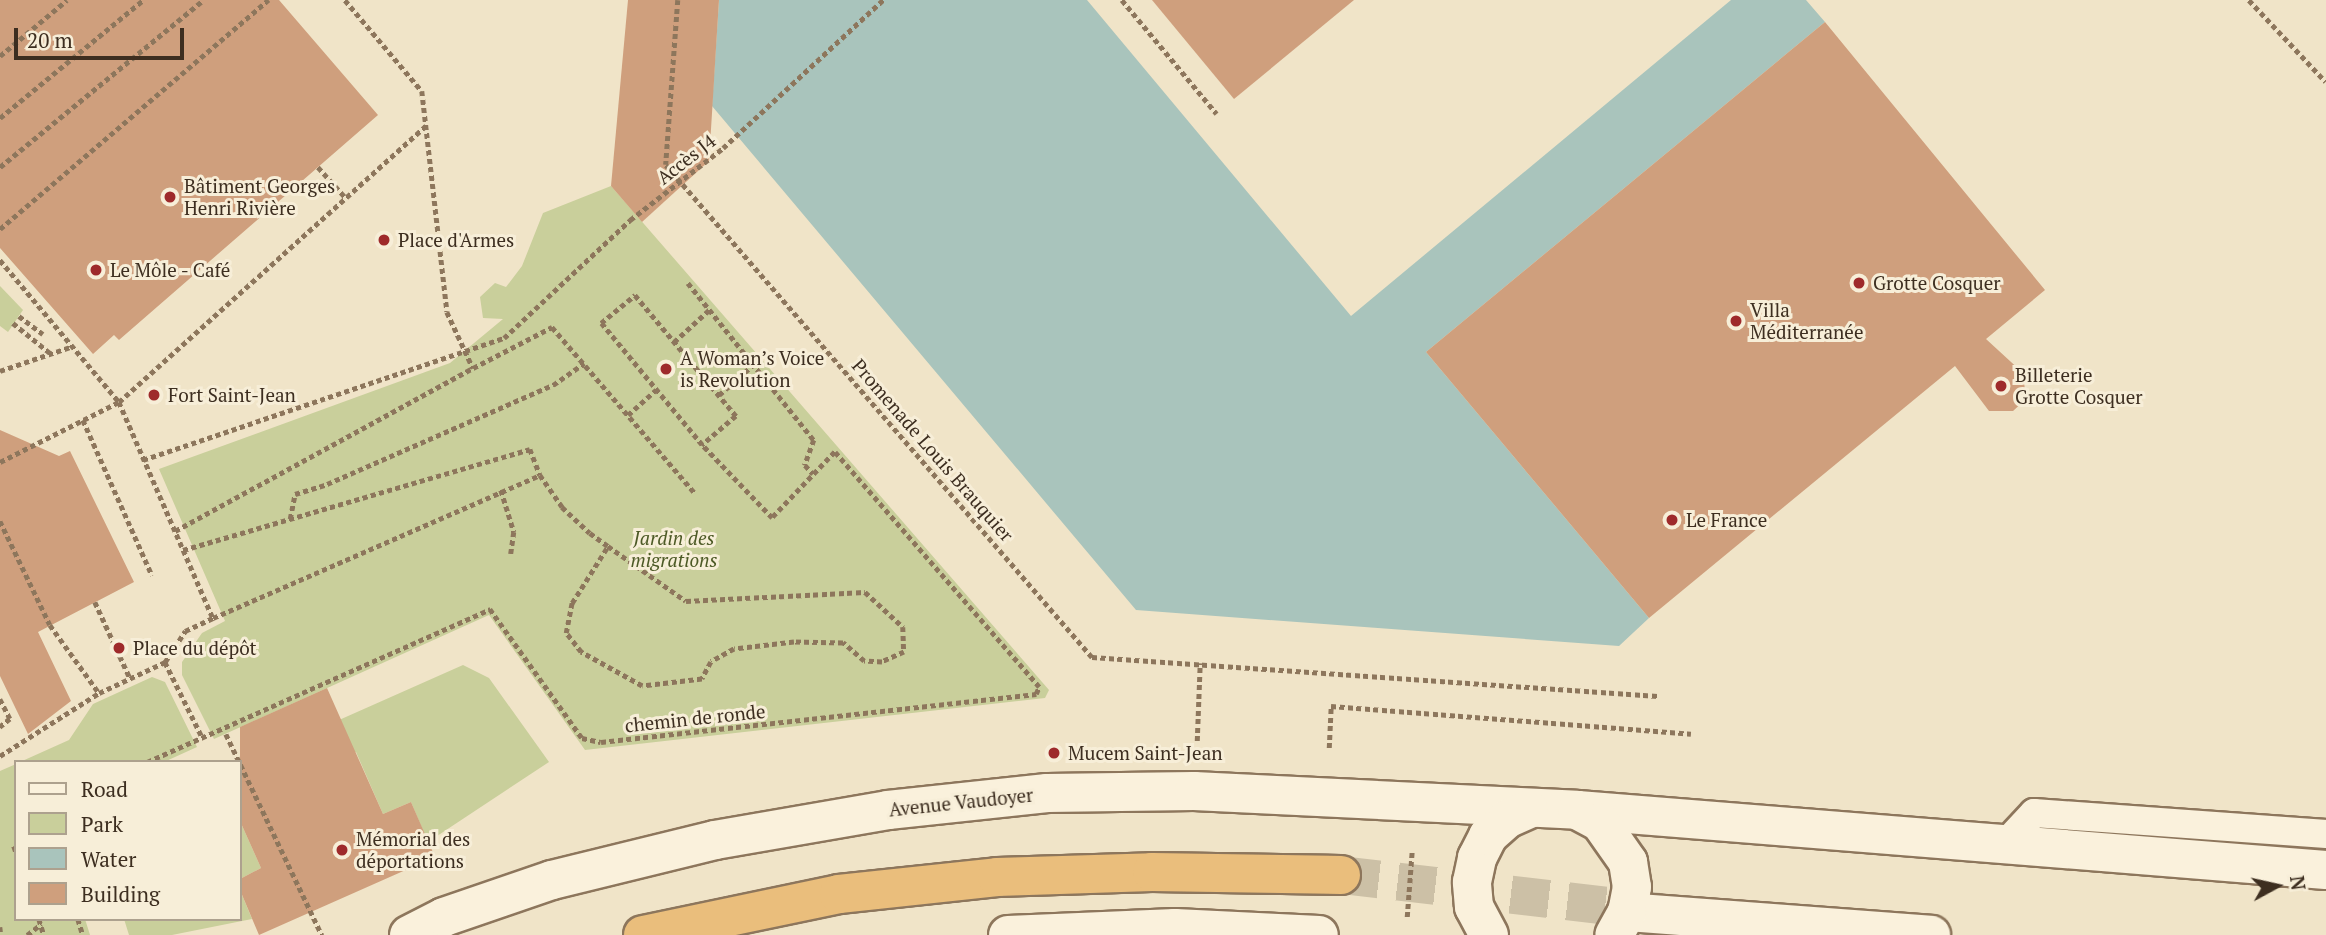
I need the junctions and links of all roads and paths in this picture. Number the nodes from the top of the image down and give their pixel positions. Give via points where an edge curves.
1 (67, 0) edge
2 (143, 0) edge
3 (203, 0) edge
4 (268, 0) edge
5 (345, 0) edge
6 (678, 0) edge
7 (883, 0) edge
8 (1122, 0) edge
9 (2249, 0) edge
10 (260, 2) edge
11 (0, 56) edge
12 (2326, 82) edge
13 (1217, 114) dead end
14 (0, 118) edge
15 (426, 125) junction
16 (0, 167) edge
17 (318, 167) dead end
18 (346, 198) junction
19 (0, 229) edge
20 (0, 260) edge
21 (688, 283) dead end
22 (710, 310) junction
23 (19, 316) dead end
24 (13, 323) dead end
25 (43, 334) dead end
26 (674, 342) junction
27 (73, 346) junction
28 (465, 349) junction
29 (51, 353) junction
30 (584, 363) junction
31 (754, 365) junction
32 (473, 368) junction
33 (0, 371) edge
34 (656, 390) junction
35 (719, 395) junction
36 (119, 402) junction
37 (628, 415) junction
38 (83, 420) junction
39 (702, 445) junction
40 (143, 460) junction
41 (0, 462) edge
42 (813, 474) junction
43 (540, 475) junction
44 (501, 490) junction
45 (695, 493) dead end
46 (290, 519) junction
47 (0, 521) edge
48 (175, 531) junction
49 (608, 546) junction
50 (183, 550) junction
51 (511, 554) dead end
52 (152, 575) dead end
53 (95, 602) dead end
54 (213, 618) junction
55 (165, 662) junction
56 (1200, 663) junction
57 (130, 678) junction
58 (99, 693) junction
59 (1658, 696) dead end
60 (0, 699) edge
61 (1198, 720) dead end
62 (0, 727) edge
63 (226, 734) dead end
64 (1691, 734) dead end
65 (202, 737) junction
66 (1329, 752) dead end
67 (0, 756) edge
68 (151, 760) edge
69 (238, 760) edge
70 (242, 768) edge
71 (1529, 809) junction
72 (1577, 810) junction
73 (2326, 834) edge
74 (1413, 838) dead end
75 (2004, 845) junction
76 (2326, 870) edge
77 (1341, 875) tunnel mouth
78 (1407, 917) dead end
79 (40, 922) edge
80 (1620, 924) edge
81 (0, 927) edge
82 (1177, 931) edge
83 (1, 935) edge
84 (27, 935) edge
85 (44, 935) edge
86 (322, 935) edge
87 (410, 935) edge
88 (643, 935) edge
89 (1008, 935) edge
90 (1319, 935) edge
91 (1489, 935) edge
92 (1931, 935) edge

1 - 11 path
2 - 14 path
3 - 16 path
4 - 10 path
5 - 15 path via 422,91
6 - 56 path, Promenade Louis Brauquier via 666,165 1092,657
7 - 28 path, Accès J4, bridge via 723,148 630,220 504,338
8 - 13 path
9 - 12 path
10 - 19 path
15 - 18 path
15 - 28 path via 447,312
17 - 18 path
18 - 36 path
20 - 27 path
21 - 22 path
22 - 26 path
22 - 31 path
23 - 25 path
24 - 29 path
26 - 34 path via 635,295 601,323
26 - 35 path
27 - 29 path
27 - 36 path
28 - 32 path
28 - 40 path
29 - 33 path
30 - 32 path via 552,327
30 - 37 path
30 - 46 path via 553,385 295,494
31 - 35 path
31 - 42 path via 814,440 805,465
32 - 48 path
34 - 37 path
34 - 39 path
35 - 39 path via 736,416
36 - 38 path
36 - 40 path
37 - 45 path
38 - 41 path
38 - 52 path
39 - 42 path via 772,518
40 - 48 path
42 - 65 path, chemin de ronde via 835,452 1039,687 1036,694 601,742 582,738 490,609
43 - 44 path
43 - 46 path via 530,449
43 - 49 path via 562,507
44 - 51 path via 514,532
44 - 54 path
46 - 50 path
47 - 58 path via 50,625
48 - 50 path
49 - 49 path via 686,601 864,592 903,627 904,652 882,662 864,661 843,643 794,642 734,649 710,662 702,679 642,686 582,652 565,633 572,603
50 - 54 path
53 - 57 path
54 - 55 path via 185,631
55 - 57 path
55 - 65 path
56 - 59 path
56 - 61 path
57 - 58 path
58 - 67 path
60 - 62 path via 10,719
63 - 69 path
64 - 66 path via 1331,706
65 - 68 path, chemin de ronde
70 - 86 path
71 - 72 street, Avenue Vaudoyer
71 - 87 street, Avenue Vaudoyer via 1194,791 1047,793 888,810 715,839 552,880 444,917
71 - 91 street, Avenue Vaudoyer via 1507,819 1488,836 1477,858 1472,882 1474,907
72 - 75 street, Avenue Vaudoyer
72 - 80 street via 1600,822 1628,862 1632,887
73 - 75 lane via 2034,813
74 - 78 path
75 - 76 street, Avenue Vaudoyer
77 - 88 highway via 1152,872 997,877 839,894
79 - 84 path
79 - 85 path
80 - 92 street
81 - 83 path
82 - 89 street
82 - 90 street

